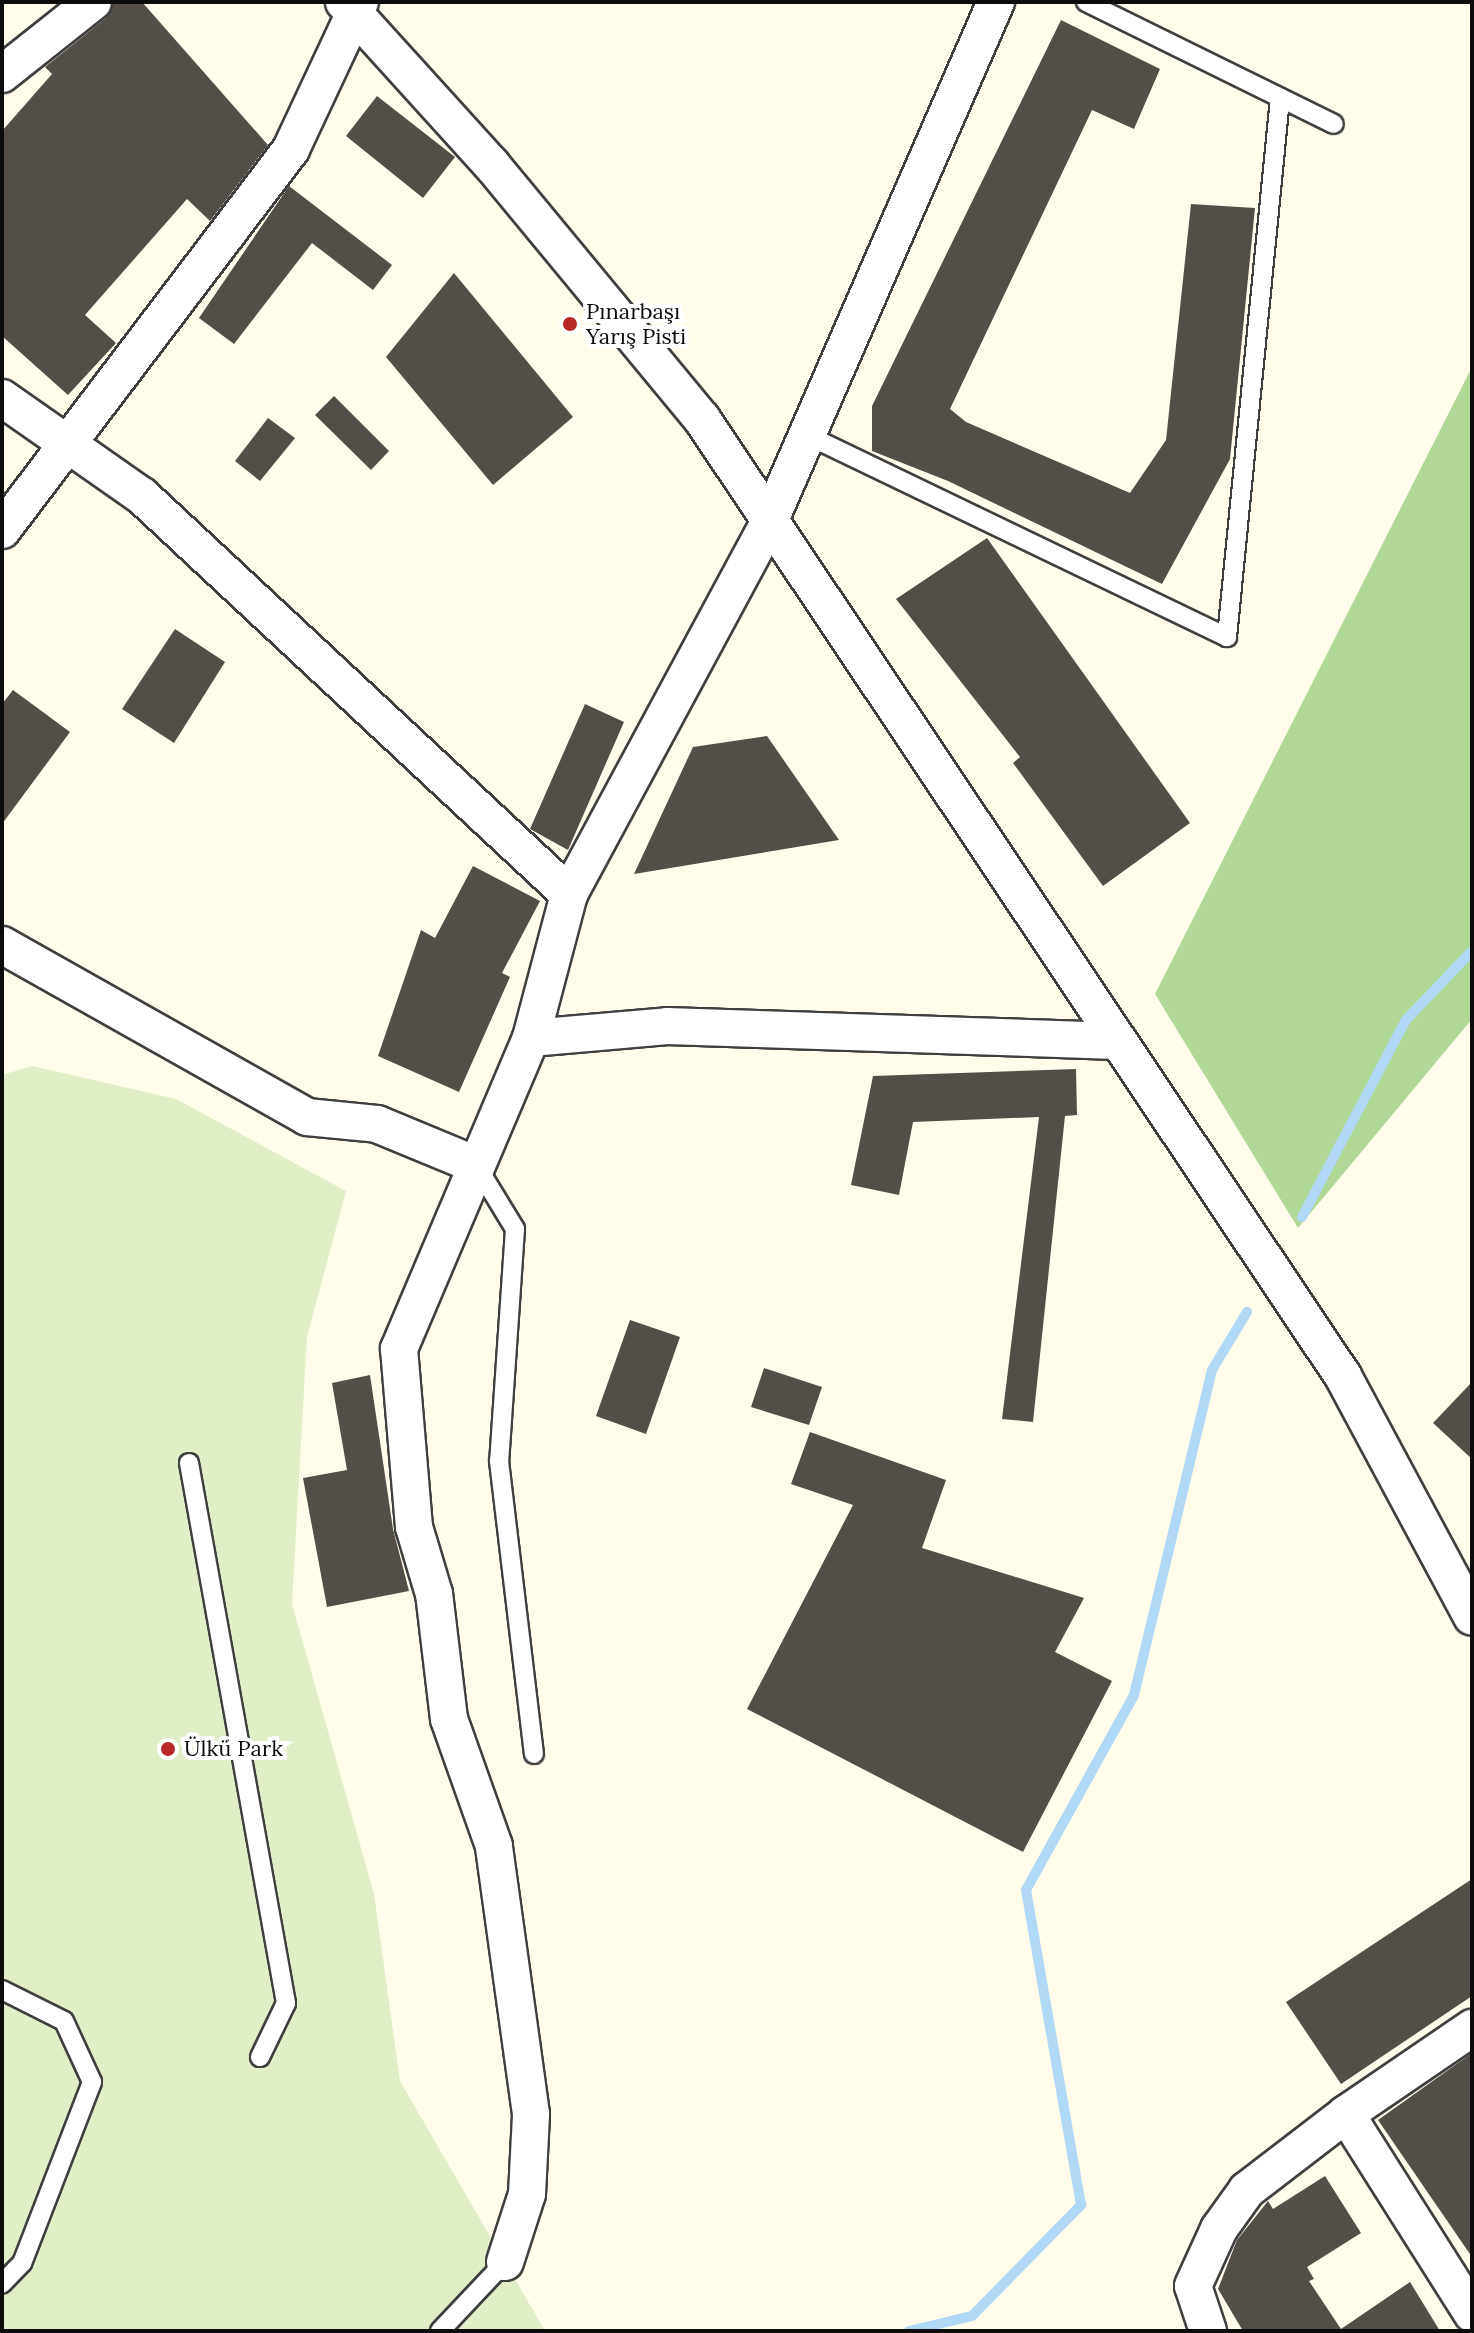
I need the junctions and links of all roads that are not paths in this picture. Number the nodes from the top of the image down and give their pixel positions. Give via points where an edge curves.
1 (996, 2) edge
2 (1086, 2) edge
3 (353, 5) edge
4 (73, 7) edge
5 (2, 74) edge
6 (1280, 98) junction
7 (1334, 124) dead end
8 (2, 398) edge
9 (807, 435) junction
10 (68, 448) junction
11 (770, 520) junction
12 (2, 530) edge
13 (569, 894) junction
14 (6, 955) edge
15 (531, 1038) junction
16 (1116, 1041) junction
17 (476, 1165) junction
18 (189, 1463) dead end
19 (1472, 1617) edge
20 (534, 1754) dead end
21 (2, 1990) edge
22 (1472, 2028) edge
23 (260, 2057) dead end
24 (1346, 2114) junction
25 (505, 2262) joint
26 (2, 2284) edge
27 (1472, 2313) edge
28 (440, 2331) edge
29 (1208, 2331) edge

1 - 9 street
2 - 6 lane
3 - 10 street via 291,149
3 - 11 street via 702,419
4 - 5 street
6 - 7 lane
6 - 9 lane via 1227,637
8 - 10 street
9 - 11 street
10 - 12 street
10 - 13 street via 142,496
11 - 13 street
11 - 16 street
13 - 15 street
14 - 17 street via 307,1117 377,1124
15 - 16 street via 667,1026
15 - 17 street
16 - 19 street via 1343,1376
17 - 20 lane via 515,1229 499,1461
17 - 25 street via 399,1349 414,1527 434,1594 449,1719 494,1846 531,2114 527,2194
18 - 23 lane via 286,2003
21 - 26 lane via 64,2021 92,2082 22,2263
22 - 24 street
24 - 27 street
24 - 29 street via 1247,2190 1219,2229 1193,2286
25 - 28 lane

